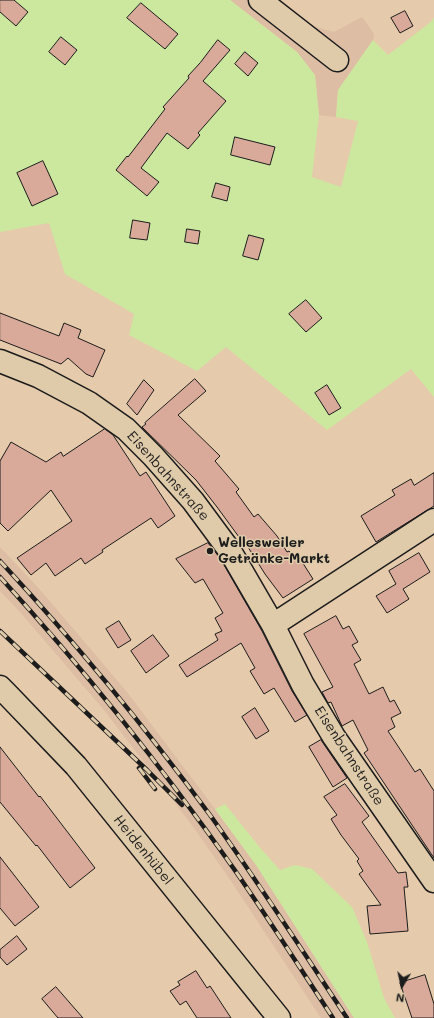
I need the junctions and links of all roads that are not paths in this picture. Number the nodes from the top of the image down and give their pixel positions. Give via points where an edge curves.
1 (260, 0) edge
2 (337, 60) dead end
3 (0, 360) edge
4 (434, 520) edge
5 (273, 625) junction
6 (0, 688) edge
7 (434, 881) edge
8 (278, 1018) edge

1 - 2 street
3 - 5 street, Eisenbahnstraße via 38,376 89,403 126,429 193,501 230,552
4 - 5 street
5 - 7 street, Eisenbahnstraße via 303,685 334,737
6 - 8 street, Heidenhübel via 76,766

